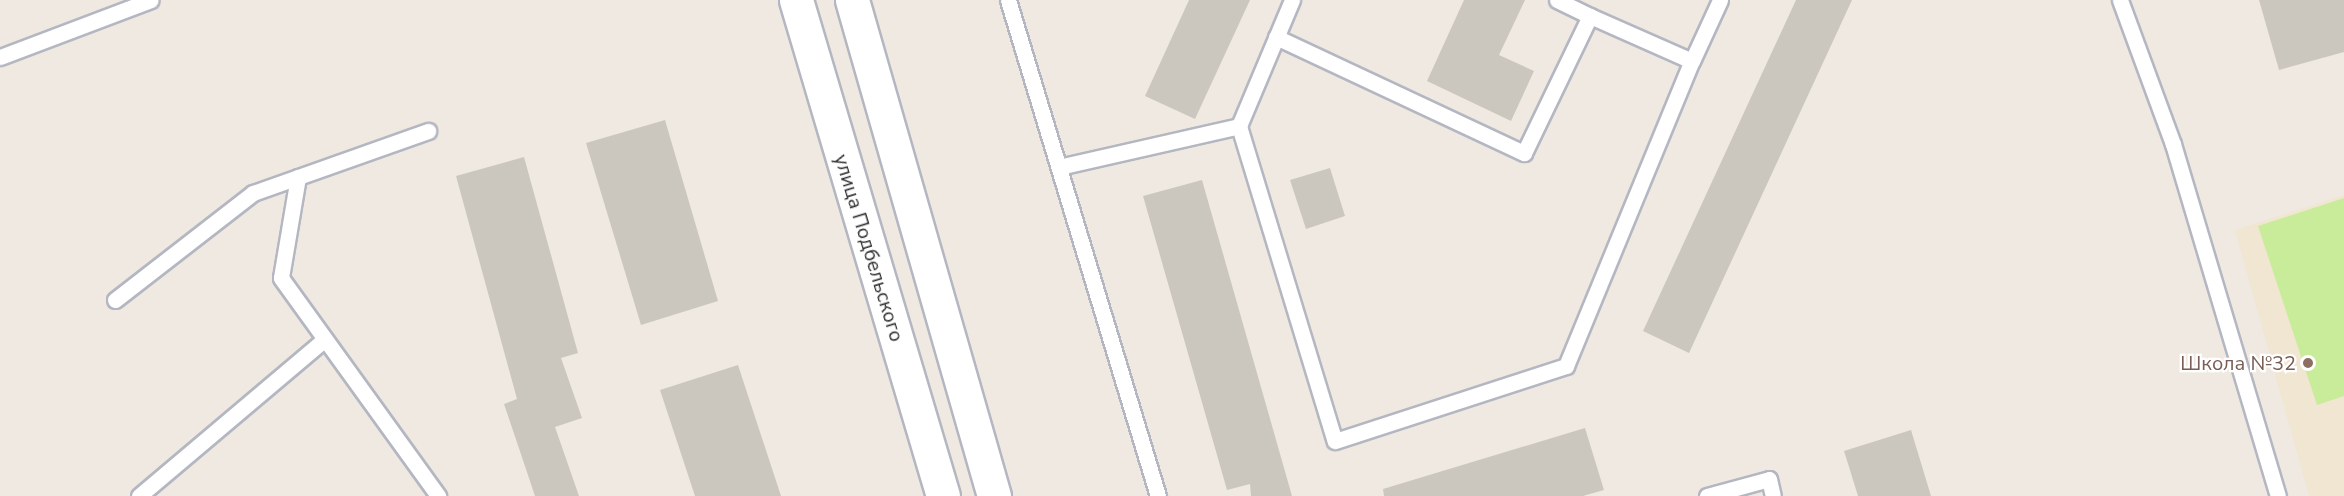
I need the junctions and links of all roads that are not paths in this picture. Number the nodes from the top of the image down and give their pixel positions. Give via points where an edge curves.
1 (151, 0) edge
2 (796, 0) edge
3 (852, 0) edge
4 (1008, 0) edge
5 (1292, 0) edge
6 (1557, 0) edge
7 (1720, 0) edge
8 (2120, 0) edge
9 (1590, 16) junction
10 (1276, 37) junction
11 (0, 57) edge
12 (1692, 61) junction
13 (1239, 126) junction
14 (428, 131) dead end
15 (1059, 167) junction
16 (298, 177) junction
17 (928, 266) junction
18 (879, 280) junction
19 (115, 300) dead end
20 (325, 339) junction
21 (138, 496) edge
22 (438, 496) edge
23 (943, 496) edge
24 (994, 496) edge
25 (1158, 496) edge
26 (1707, 496) edge
27 (1773, 496) edge
28 (2278, 496) edge

1 - 11 lane
2 - 18 main road, улица Подбельского
3 - 17 main road
4 - 15 lane
5 - 10 lane
6 - 9 lane
7 - 12 lane
8 - 28 lane via 2173,144
9 - 10 lane via 1524,153
9 - 12 lane
10 - 13 lane
12 - 13 lane via 1566,366 1335,441
13 - 15 lane
14 - 16 lane
15 - 25 lane
16 - 19 lane via 253,193
16 - 20 lane via 281,278
17 - 18 main road
17 - 24 main road
18 - 23 main road, улица Подбельского
20 - 21 lane
20 - 22 lane
26 - 27 lane via 1769,478

